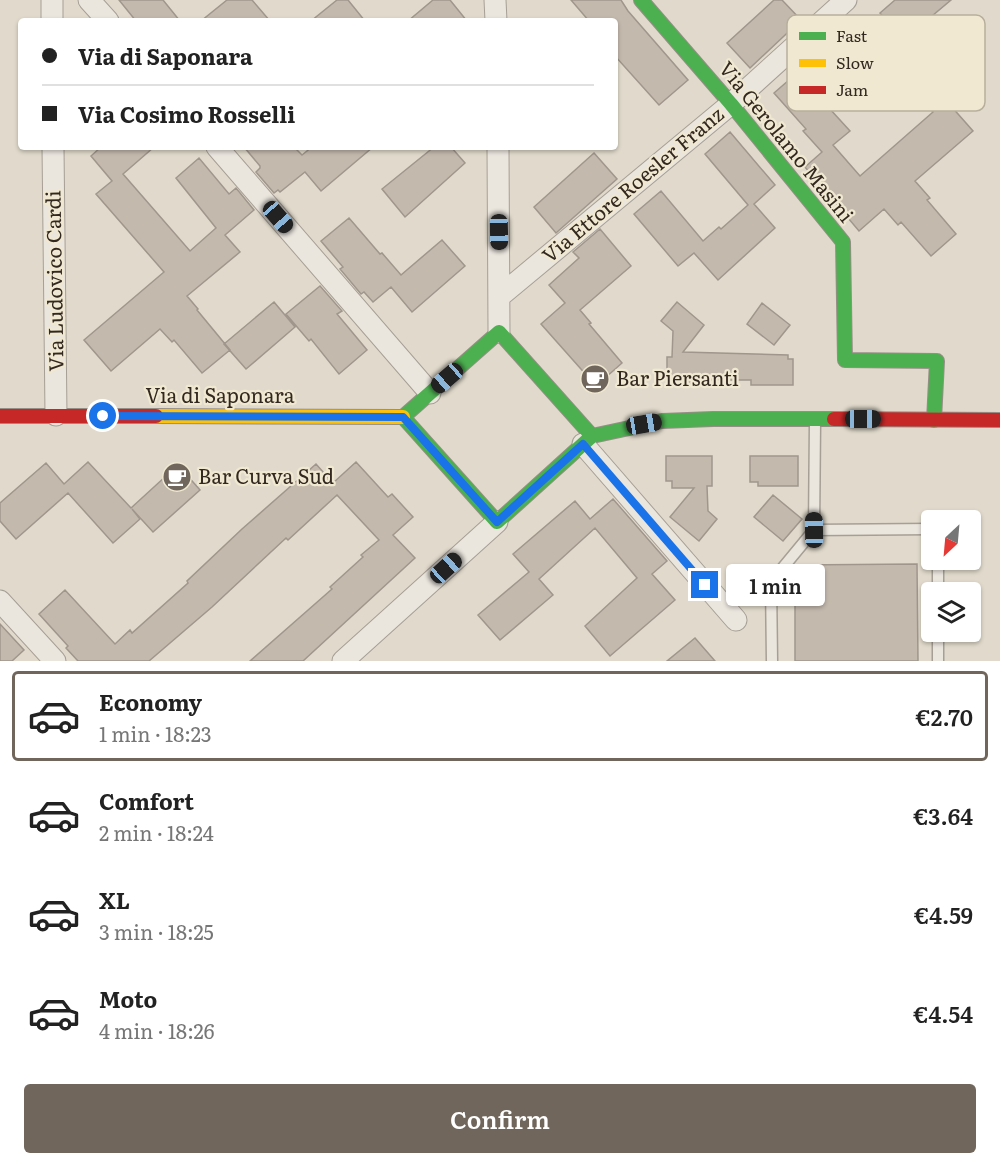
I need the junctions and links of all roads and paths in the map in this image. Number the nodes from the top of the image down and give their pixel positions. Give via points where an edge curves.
1 (52, 0) edge
2 (89, 0) edge
3 (495, 0) edge
4 (641, 0) edge
5 (846, 0) edge
6 (829, 15) edge
7 (52, 18) edge
8 (105, 18) edge
9 (496, 18) edge
10 (787, 53) edge
11 (731, 104) junction
12 (53, 150) edge
13 (220, 150) edge
14 (498, 150) edge
15 (500, 296) junction
16 (499, 332) junction
17 (430, 393) junction
18 (56, 415) junction
19 (0, 416) edge
20 (403, 417) junction
21 (815, 418) junction
22 (934, 420) junction
23 (1000, 420) edge
24 (588, 440) junction
25 (497, 522) junction
26 (921, 529) edge
27 (814, 530) junction
28 (0, 601) edge
29 (736, 620) dead end
30 (938, 642) edge
31 (56, 661) edge
32 (343, 661) edge
33 (772, 661) edge
34 (938, 661) edge

1 - 7 street
2 - 8 street
3 - 9 street
4 - 11 street, Via Gerolamo Masini
5 - 6 street, Via Ettore Roesler Franz
10 - 11 street, Via Ettore Roesler Franz
11 - 15 street, Via Ettore Roesler Franz
11 - 22 street, Via Gerolamo Masini via 843,242 844,360 937,361
12 - 18 street, Via Ludovico Cardi
13 - 17 street
14 - 15 street
15 - 16 street
16 - 17 street
16 - 24 street
17 - 20 street
18 - 19 street, Via di Saponara
18 - 20 street, Via di Saponara
20 - 25 street
21 - 22 street
21 - 24 street via 662,421
21 - 27 lane
22 - 23 street
24 - 25 street
24 - 29 street
25 - 32 street
26 - 27 lane
27 - 33 lane via 771,582
28 - 31 street
30 - 34 lane

